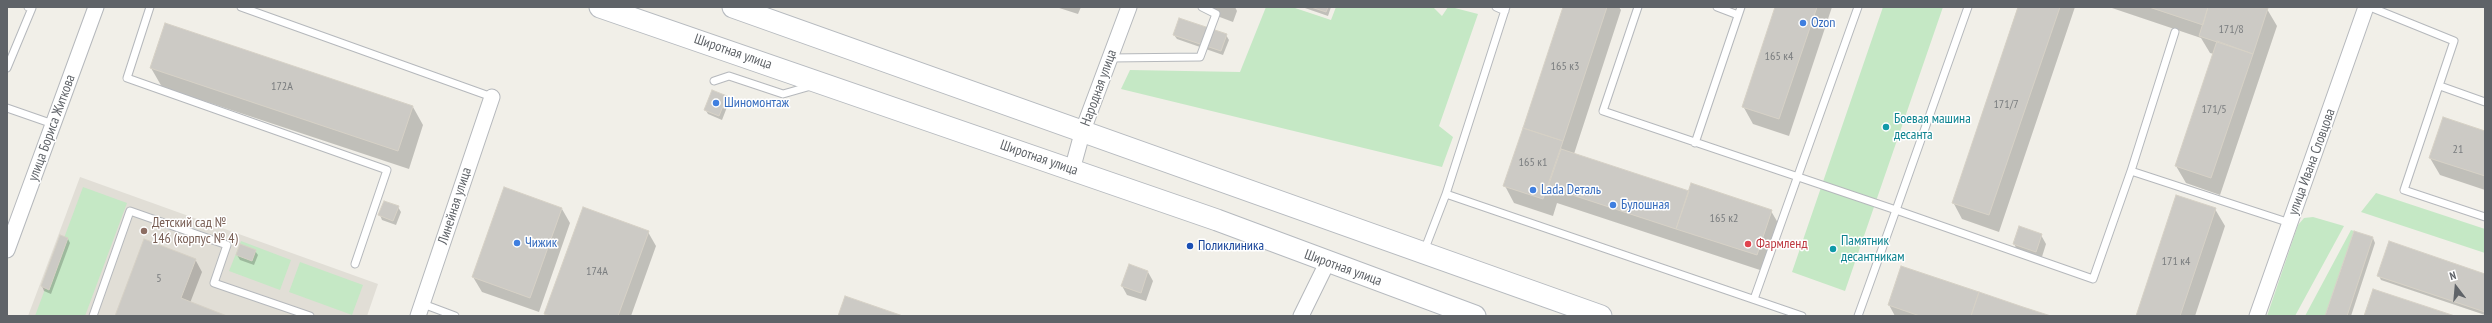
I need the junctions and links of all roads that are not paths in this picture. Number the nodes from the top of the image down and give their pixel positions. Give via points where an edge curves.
1 (31, 7) edge
2 (96, 7) edge
3 (150, 7) edge
4 (241, 7) edge
5 (600, 7) edge
6 (1129, 7) edge
7 (1202, 7) edge
8 (1496, 7) edge
9 (1638, 7) edge
10 (1716, 7) edge
11 (1741, 7) edge
12 (1858, 7) edge
13 (1968, 7) edge
14 (2366, 7) edge
15 (2370, 7) edge
16 (740, 8) edge
17 (1506, 9) edge
18 (1738, 15) junction
19 (2175, 32) dead end
20 (1110, 58) junction
21 (7, 68) edge
22 (714, 81) dead end
23 (822, 83) junction
24 (2440, 86) junction
25 (492, 96) joint
26 (2485, 101) edge
27 (7, 108) edge
28 (53, 124) junction
29 (1083, 130) junction
30 (1695, 142) junction
31 (1072, 170) junction
32 (2131, 171) junction
33 (1798, 176) junction
34 (1446, 194) junction
35 (1896, 210) junction
36 (2485, 217) edge
37 (2290, 223) junction
38 (7, 250) edge
39 (1423, 253) junction
40 (1327, 263) junction
41 (355, 264) dead end
42 (1754, 299) junction
43 (420, 310) edge
44 (1577, 311) edge
45 (93, 316) edge
46 (310, 316) edge
47 (455, 316) edge
48 (1301, 316) edge
49 (1475, 316) edge
50 (1601, 316) edge
51 (1802, 316) edge
52 (1858, 316) edge
53 (2257, 316) edge

1 - 21 lane
2 - 28 street, улица Бориса Житкова
3 - 41 lane via 127,78 387,170
4 - 25 lane
5 - 23 main road, Широтная улица
6 - 20 street, Народная улица
7 - 20 lane via 1216,14 1200,57
8 - 17 lane
9 - 30 lane via 1603,111
10 - 18 lane
11 - 18 lane
12 - 33 lane
13 - 35 lane
14 - 37 street, улица Ивана Словцова
15 - 24 lane via 2454,41
16 - 29 main road
17 - 34 lane
18 - 30 lane
19 - 32 lane
20 - 29 street, Народная улица
22 - 23 lane via 729,76 783,94
23 - 31 main road, Широтная улица
24 - 26 lane
24 - 36 lane via 2404,190
25 - 43 street, Линейная улица
27 - 28 lane
28 - 38 street, улица Бориса Житкова
29 - 31 street, Народная улица
29 - 39 main road
30 - 33 lane
31 - 40 main road, Широтная улица via 1217,220
32 - 35 lane via 2094,279
32 - 37 lane
33 - 35 lane
33 - 42 lane
34 - 39 lane
34 - 42 lane
35 - 52 lane
37 - 53 street, улица Ивана Словцова
39 - 44 main road
40 - 48 street
40 - 49 main road, Широтная улица
42 - 51 lane
43 - 47 lane
44 - 50 main road
45 - 46 lane via 130,211 228,245 214,283

